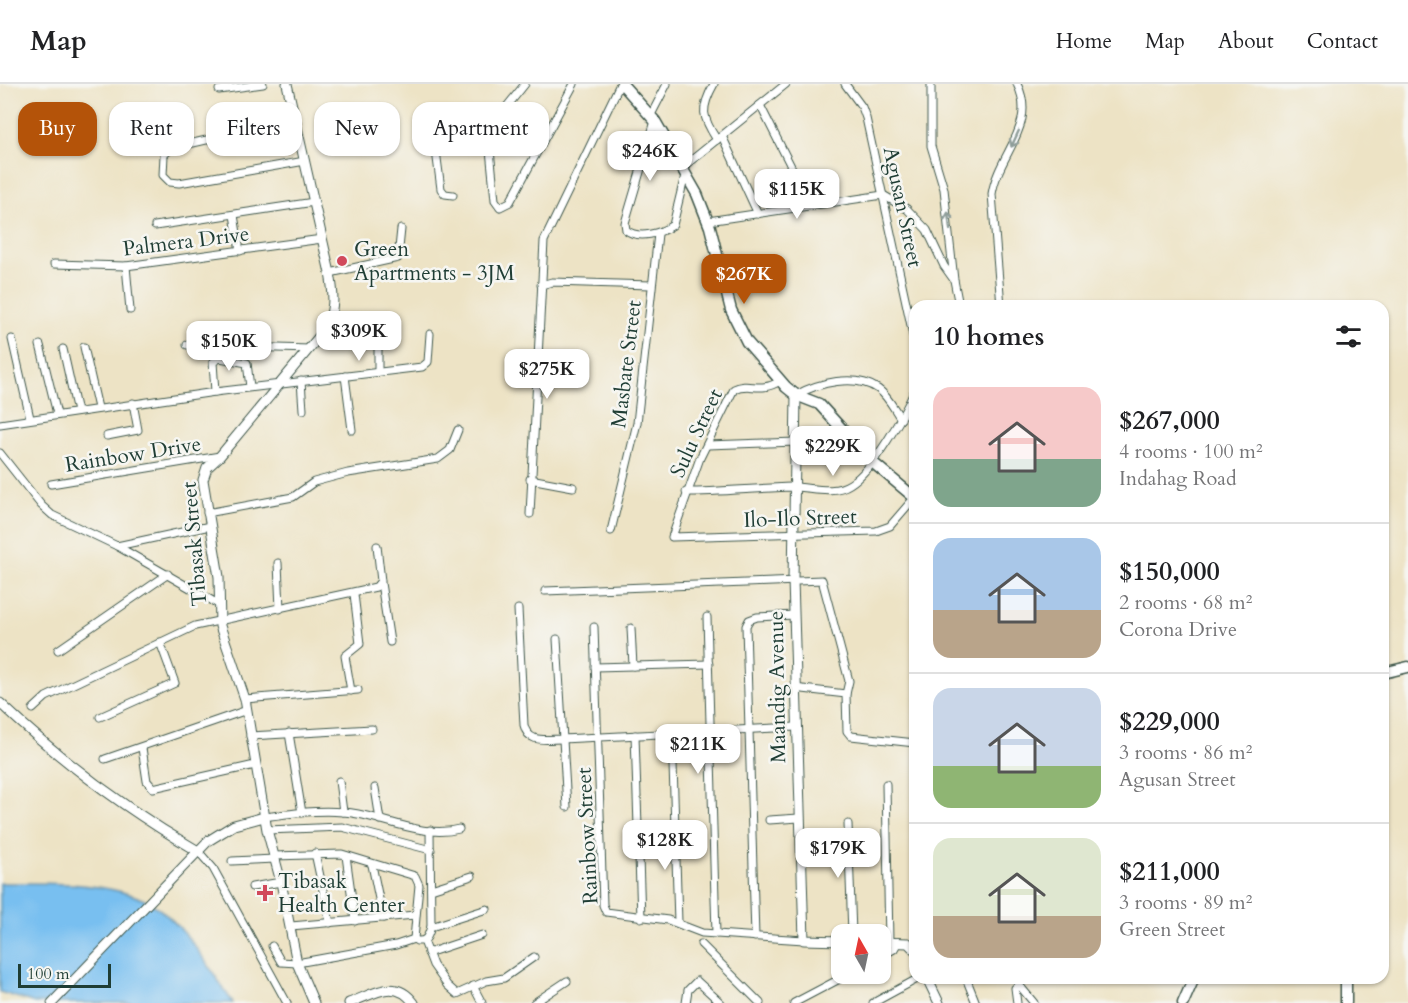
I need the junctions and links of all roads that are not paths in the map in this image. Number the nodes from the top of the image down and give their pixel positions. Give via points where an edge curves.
1 (263, 84) edge
2 (287, 84) edge
3 (525, 84) edge
4 (574, 84) edge
5 (621, 84) edge
6 (667, 84) edge
7 (714, 84) edge
8 (785, 84) edge
9 (845, 84) edge
10 (931, 84) edge
11 (1017, 84) edge
12 (219, 90) dead end
13 (291, 102) edge
14 (510, 102) edge
15 (760, 105) junction
16 (653, 118) junction
17 (549, 130) edge
18 (720, 138) junction
19 (206, 139) edge
20 (302, 149) edge
21 (437, 156) edge
22 (490, 156) edge
23 (535, 156) edge
24 (305, 161) junction
25 (684, 170) junction
26 (453, 195) dead end
27 (883, 195) junction
28 (314, 202) junction
29 (811, 206) junction
30 (758, 214) junction
31 (234, 215) junction
32 (708, 221) junction
33 (155, 226) dead end
34 (401, 229) dead end
35 (657, 234) junction
36 (322, 238) junction
37 (240, 251) junction
38 (54, 264) dead end
39 (126, 266) junction
40 (330, 273) junction
41 (954, 280) junction
42 (541, 285) junction
43 (651, 285) junction
44 (958, 300) edge
45 (1001, 300) edge
46 (130, 310) dead end
47 (378, 315) dead end
48 (909, 316) edge
49 (430, 334) dead end
50 (12, 339) dead end
51 (39, 345) dead end
52 (187, 345) dead end
53 (84, 347) dead end
54 (63, 349) dead end
55 (309, 349) junction
56 (378, 372) junction
57 (345, 376) junction
58 (301, 381) junction
59 (780, 381) junction
60 (280, 383) junction
61 (250, 387) junction
62 (215, 392) junction
63 (796, 395) junction
64 (909, 402) edge
65 (133, 403) junction
66 (98, 408) junction
67 (303, 410) dead end
68 (77, 412) junction
69 (57, 414) junction
70 (30, 418) junction
71 (901, 419) junction
72 (0, 424) edge
73 (352, 430) dead end
74 (458, 430) dead end
75 (107, 436) dead end
76 (796, 442) junction
77 (708, 445) junction
78 (0, 453) edge
79 (220, 456) junction
80 (871, 461) junction
81 (530, 479) junction
82 (51, 484) dead end
83 (573, 487) dead end
84 (793, 487) junction
85 (686, 492) junction
86 (909, 492) edge
87 (909, 504) edge
88 (207, 513) junction
89 (530, 514) dead end
90 (210, 526) junction
91 (611, 531) dead end
92 (792, 534) junction
93 (672, 537) joint
94 (117, 546) junction
95 (377, 546) dead end
96 (278, 562) dead end
97 (168, 574) junction
98 (793, 580) junction
99 (381, 583) junction
100 (545, 591) dead end
101 (354, 594) junction
102 (218, 604) junction
103 (280, 609) junction
104 (518, 609) dead end
105 (794, 615) junction
106 (707, 617) dead end
107 (219, 620) junction
108 (594, 627) dead end
109 (632, 628) dead end
110 (557, 639) dead end
111 (160, 642) junction
112 (390, 642) dead end
113 (58, 650) dead end
114 (709, 664) junction
115 (633, 666) junction
116 (595, 667) junction
117 (1408, 667) edge
118 (1389, 672) edge
119 (794, 688) junction
120 (846, 694) junction
121 (245, 699) junction
122 (0, 703) edge
123 (33, 709) dead end
124 (248, 710) junction
125 (100, 717) dead end
126 (796, 727) junction
127 (372, 729) dead end
128 (747, 730) junction
129 (709, 731) junction
130 (289, 733) junction
131 (672, 733) junction
132 (635, 735) junction
133 (250, 736) junction
134 (599, 737) junction
135 (562, 739) junction
136 (909, 742) edge
137 (142, 748) junction
138 (105, 759) dead end
139 (255, 765) junction
140 (339, 781) dead end
141 (886, 784) dead end
142 (375, 789) dead end
143 (567, 807) dead end
144 (343, 812) junction
145 (302, 813) junction
146 (264, 818) junction
147 (799, 818) junction
148 (380, 820) junction
149 (769, 820) dead end
150 (848, 824) dead end
151 (459, 829) dead end
152 (267, 830) junction
153 (430, 830) junction
154 (431, 849) junction
155 (198, 851) junction
156 (315, 853) junction
157 (346, 856) junction
158 (275, 858) junction
159 (232, 861) dead end
160 (372, 865) junction
161 (472, 876) dead end
162 (281, 882) junction
163 (252, 887) dead end
164 (431, 888) junction
165 (487, 909) dead end
166 (415, 915) junction
167 (383, 918) junction
168 (641, 918) junction
169 (355, 921) junction
170 (678, 922) junction
171 (330, 923) junction
172 (852, 924) edge
173 (889, 924) edge
174 (291, 926) junction
175 (431, 927) junction
176 (716, 934) junction
177 (482, 935) dead end
178 (755, 937) junction
179 (414, 939) junction
180 (804, 940) junction
181 (424, 941) junction
182 (831, 941) edge
183 (891, 942) edge
184 (701, 944) dead end
185 (272, 946) dead end
186 (909, 946) edge
187 (428, 953) junction
188 (534, 957) dead end
189 (297, 963) junction
190 (567, 981) dead end
191 (831, 983) edge
192 (909, 983) edge
193 (930, 984) edge
194 (968, 984) edge
195 (1191, 984) edge
196 (1346, 984) edge
197 (473, 986) junction
198 (355, 1002) edge
199 (52, 1003) edge
200 (287, 1003) edge
201 (314, 1003) edge
202 (414, 1003) edge
203 (482, 1003) edge
204 (534, 1003) edge
205 (686, 1003) edge
206 (721, 1003) edge
207 (760, 1003) edge
208 (794, 1003) edge
209 (873, 1003) edge
210 (939, 1003) edge
211 (976, 1003) edge
212 (1017, 1003) edge
213 (1034, 1003) edge
214 (1183, 1003) edge
215 (1346, 1003) edge

1 - 12 street
2 - 13 street, Tibasak Street
3 - 14 street
4 - 17 street
5 - 16 main road
5 - 42 street via 547,233
6 - 16 street
7 - 18 street via 703,113
8 - 15 street
9 - 27 street, Agusan Street via 864,112
41 -> 10 street via 944,189 931,146
11 -> 45 street via 1023,99 1024,120 992,194
15 - 18 street
15 - 29 street
16 - 25 main road
16 - 35 street via 625,227 630,233
18 - 25 street
18 - 30 street
19 - 24 street via 167,150 163,169 166,180 179,183
20 - 24 street, Tibasak Street
21 - 26 street via 441,189
22 - 23 street via 498,207 510,202
24 - 28 street, Tibasak Street
25 - 32 main road
25 - 35 street via 675,222
27 - 29 street
27 - 41 street via 907,209 927,230
27 - 48 street, Agusan Street
28 - 31 street
28 - 36 street, Tibasak Street
29 - 30 street
30 - 32 street
31 - 33 street
31 - 37 street
32 - 59 main road via 738,327
34 - 40 street via 398,258
35 - 43 street, Masbate Street
36 - 37 street, Palmera Drive
36 - 40 street, Tibasak Street
37 - 39 street, Palmera Drive
38 - 39 street, Palmera Drive
39 - 46 street
40 - 55 street, Tibasak Street via 332,314
41 - 44 street
42 - 43 street
42 - 81 street
43 - 91 street, Masbate Street via 637,423
47 - 56 street
49 - 56 street via 427,365
50 - 70 street
51 - 69 street
52 - 55 street
53 - 66 street
54 - 68 street
55 - 60 street, Tibasak Street
56 - 57 street
57 - 58 street
57 - 73 street
58 - 60 street
58 - 67 street
59 - 63 main road
59 - 77 street, Sulu Street via 768,388 734,389
60 - 61 street
60 - 79 street, Tibasak Street
61 - 62 street
61 - 62 street via 247,363 220,358 212,367
62 - 65 street
63 - 71 street via 818,385 865,384 878,389
63 - 76 street, Maandig Avenue
63 - 80 main road via 819,404
64 - 71 street
65 - 66 street
65 - 75 street via 138,430
66 - 68 street
68 - 69 street
69 - 70 street
70 - 72 street
71 - 80 street
74 - 88 street via 450,450 438,459 348,472 314,482 293,496
76 - 77 street
76 - 84 street, Maandig Avenue
77 - 85 street, Sulu Street
78 - 94 street via 47,512
79 - 82 street, Rainbow Drive
79 - 88 street, Tibasak Street via 203,475
80 - 84 street via 856,479 838,489
80 - 86 main road
81 - 83 street
81 - 89 street
84 - 85 street
84 - 92 street, Maandig Avenue
85 - 93 street, Sulu Street
87 - 92 street, Ilo-Ilo Street via 883,530
88 - 90 street, Tibasak Street
90 - 94 street
90 - 102 street, Tibasak Street via 219,577
92 - 93 street, Ilo-Ilo Street
92 - 98 street, Maandig Avenue
94 - 97 street
95 - 99 street
96 - 103 street
97 - 102 street
97 - 113 street
98 - 100 street
98 - 105 street, Maandig Avenue
98 - 120 street via 821,580 825,584 849,681
99 - 101 street
99 - 112 street
101 - 103 street
101 - 121 street via 360,644 344,658 355,691
102 - 107 street, Tibasak Street
103 - 107 street
104 - 135 street via 525,731 536,739
105 - 119 street, Maandig Avenue
105 - 128 street via 752,618 747,622
106 - 114 street
107 - 111 street
107 - 121 street, Tibasak Street
108 - 116 street, Rainbow Street
109 - 115 street
110 - 135 street
111 - 123 street via 46,697
111 - 125 street via 174,684
114 - 115 street
114 - 129 street
115 - 116 street
116 - 134 street, Rainbow Street
117 - 118 main road
119 - 120 street
119 - 126 street, Maandig Avenue
120 - 136 street via 846,731 851,736
121 - 124 street, Tibasak Street
122 - 155 street via 99,789
124 - 133 street, Tibasak Street
124 - 137 street
126 - 128 street
126 - 147 street, Maandig Avenue
127 - 130 street
128 - 129 street
128 - 178 street
129 - 131 street
129 - 176 street
130 - 133 street
130 - 145 street
131 - 132 street
131 - 170 street
132 - 134 street
132 - 168 street
133 - 139 street, Tibasak Street
134 - 135 street
134 - 168 street, Rainbow Street via 604,908 612,915
135 - 143 street
137 - 138 street
137 - 139 street via 147,781 153,788
139 - 146 street, Tibasak Street
140 - 144 street
141 - 173 street
142 - 148 street
144 - 145 street
144 - 148 street
145 - 146 street
146 - 152 street, Tibasak Street
146 - 155 street via 225,830
147 - 149 street
147 - 180 street, Maandig Avenue
148 - 153 street
150 - 172 street
151 - 153 street
152 - 154 street via 342,827
152 - 158 street, Tibasak Street
153 - 154 street
154 - 164 street
155 - 199 street
155 - 200 street via 213,868
156 - 157 street
156 - 158 street
156 - 171 street
157 - 160 street
157 - 169 street
158 - 159 street
158 - 162 street, Tibasak Street
160 - 166 street via 418,879
160 - 167 street
161 - 164 street
162 - 163 street
162 - 174 street, Tibasak Street
164 - 175 street
165 - 175 street
166 - 167 street
166 - 179 street
167 - 169 street
168 - 170 street, Rainbow Street
169 - 171 street
170 - 176 street, Rainbow Street via 690,930
171 - 174 street
174 - 189 street, Tibasak Street
175 - 181 street
176 - 178 street, Rainbow Street
177 - 187 street
178 - 180 street, Rainbow Street
179 - 181 street
179 - 189 street
180 - 182 street
181 - 187 street
183 - 186 street
184 - 207 street
185 - 189 street via 281,962
187 - 197 street via 454,993
188 - 197 street via 504,978
189 - 201 street, Tibasak Street
190 - 204 street
191 - 208 street
192 - 209 street
193 - 210 street
194 - 211 street
195 - 214 main road
196 - 215 main road
197 - 203 street
198 - 202 street via 395,988 404,991
205 - 206 street via 688,990 697,981
212 - 213 street via 1015,988 1019,985

